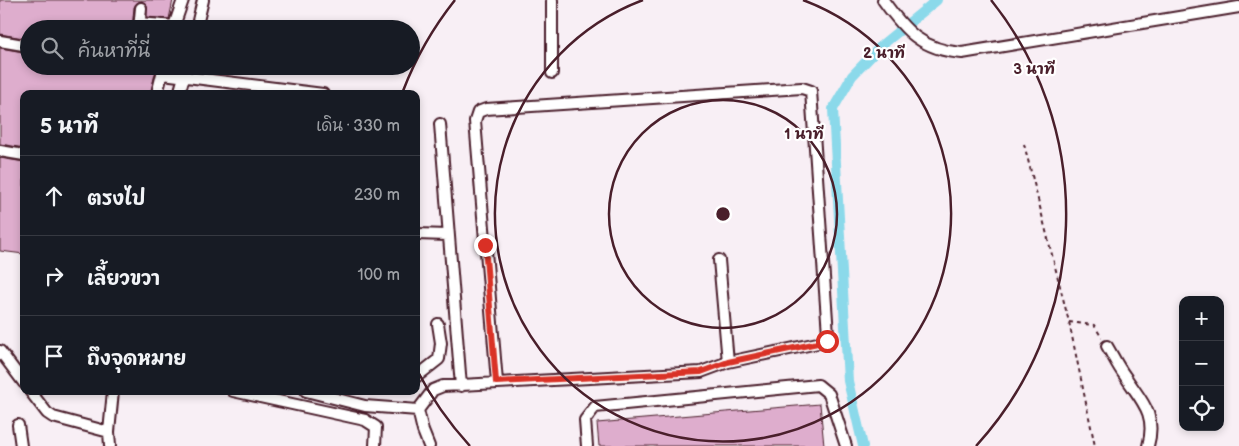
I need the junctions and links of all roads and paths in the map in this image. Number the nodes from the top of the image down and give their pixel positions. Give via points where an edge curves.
1 (183, 0) edge
2 (203, 0) edge
3 (552, 0) edge
4 (883, 0) edge
5 (1239, 7) edge
6 (140, 8) dead end
7 (139, 20) edge
8 (176, 20) edge
9 (198, 20) edge
10 (0, 41) edge
11 (20, 44) edge
12 (552, 73) dead end
13 (163, 75) edge
14 (178, 75) edge
15 (184, 77) junction
16 (158, 90) edge
17 (180, 90) edge
18 (290, 90) edge
19 (440, 124) dead end
20 (1024, 144) dead end
21 (0, 151) edge
22 (20, 154) edge
23 (420, 234) edge
24 (448, 235) junction
25 (719, 260) dead end
26 (1070, 322) junction
27 (438, 324) dead end
28 (1106, 346) joint
29 (0, 351) edge
30 (458, 351) junction
31 (441, 352) junction
32 (728, 362) junction
33 (420, 374) edge
34 (20, 378) edge
35 (496, 382) junction
36 (461, 386) junction
37 (33, 395) edge
38 (113, 395) edge
39 (251, 395) edge
40 (322, 395) edge
41 (418, 410) junction
42 (18, 425) dead end
43 (109, 432) junction
44 (21, 446) edge
45 (110, 446) edge
46 (375, 446) edge
47 (429, 446) edge
48 (587, 446) edge
49 (846, 446) edge
50 (1095, 446) edge
51 (1148, 446) edge

1 - 8 street
2 - 9 street
3 - 12 street
4 - 5 street via 907,32 944,51 962,53
6 - 7 street
10 - 11 street
13 - 16 street
14 - 15 street
15 - 17 street
15 - 18 street
19 - 24 street
20 - 26 path
21 - 22 street
23 - 24 street
24 - 30 street
25 - 32 street
26 - 28 path via 1094,325
26 - 50 path
27 - 31 street
28 - 51 street via 1146,403 1152,430
29 - 34 street
30 - 31 street
30 - 36 street
31 - 33 street via 439,359
32 - 35 street via 701,372
32 - 35 street via 827,341 814,104 811,91 802,88 486,108 478,112 475,121
35 - 36 street
36 - 41 street via 443,386 433,390
37 - 43 street via 53,417
38 - 43 street
39 - 46 street via 365,420 376,427
40 - 41 street via 365,406
41 - 47 street
42 - 44 street
43 - 45 street
48 - 49 street via 585,420 595,407 818,385 829,394

